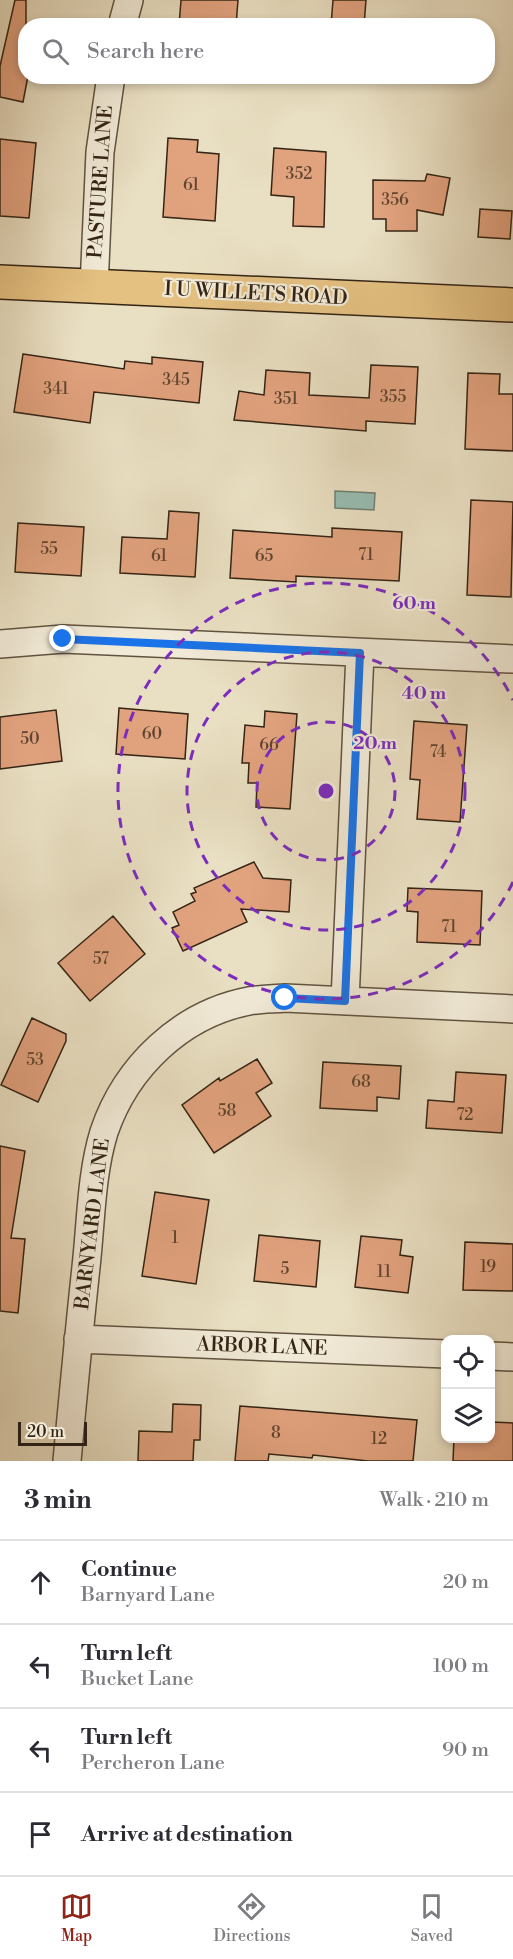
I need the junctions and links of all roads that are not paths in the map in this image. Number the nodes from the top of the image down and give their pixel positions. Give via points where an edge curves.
1 (129, 0) edge
2 (124, 18) edge
3 (110, 84) edge
4 (0, 282) edge
5 (94, 287) junction
6 (513, 305) edge
7 (0, 644) edge
8 (360, 653) junction
9 (513, 659) edge
10 (345, 1001) junction
11 (513, 1009) edge
12 (78, 1339) junction
13 (441, 1354) edge
14 (495, 1356) edge
15 (513, 1357) edge
16 (67, 1461) edge

1 - 2 street
3 - 5 street, PASTURE LANE via 100,152
4 - 5 main road, I U WILLETS ROAD
5 - 6 main road, I U WILLETS ROAD
7 - 8 street via 63,639
8 - 9 street
8 - 10 street
10 - 11 street, BARNYARD LANE
10 - 12 street, BARNYARD LANE via 285,998 250,1000 227,1007 184,1026 138,1070 120,1096 104,1133
12 - 13 street, ARBOR LANE
12 - 16 street, BARNYARD LANE
14 - 15 street

